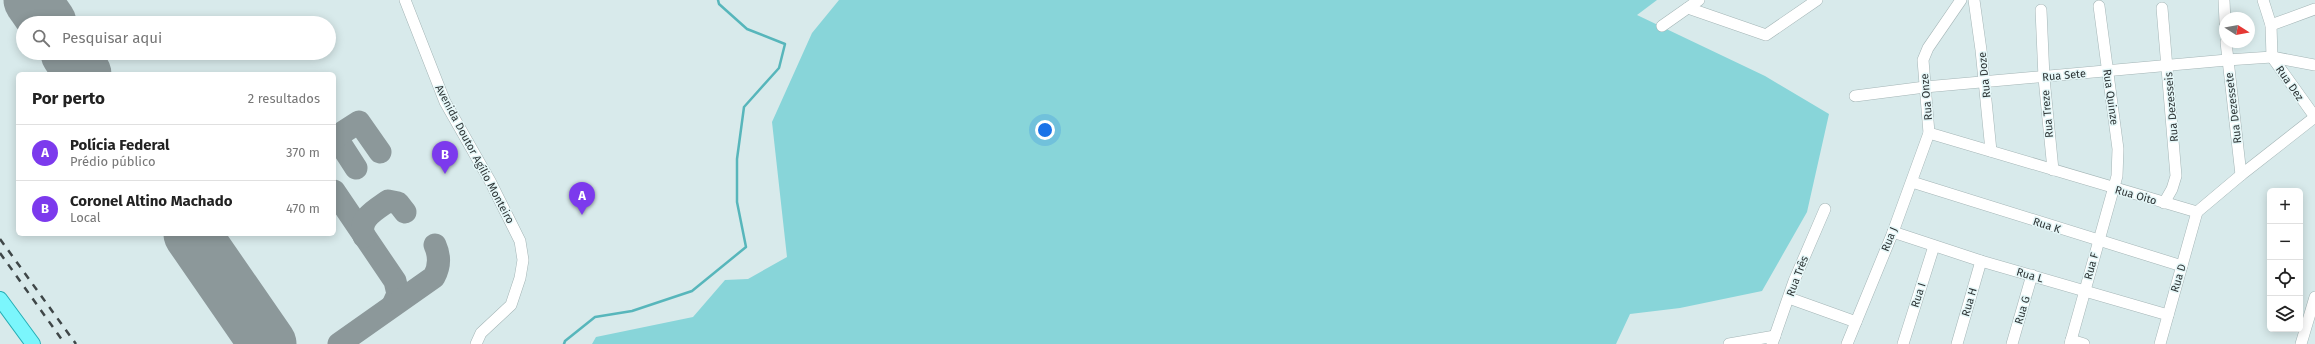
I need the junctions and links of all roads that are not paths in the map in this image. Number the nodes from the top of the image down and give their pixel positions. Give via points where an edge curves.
1 (405, 0) edge
2 (1699, 0) edge
3 (1817, 0) edge
4 (1961, 0) edge
5 (1974, 0) edge
6 (2224, 0) edge
7 (2262, 0) edge
8 (2099, 6) dead end
9 (1688, 8) junction
10 (2162, 8) dead end
11 (2315, 9) edge
12 (2041, 10) dead end
13 (2225, 12) edge
14 (2271, 25) junction
15 (1662, 26) dead end
16 (2226, 48) edge
17 (2272, 57) junction
18 (2227, 60) junction
19 (2315, 65) edge
20 (2168, 67) junction
21 (2107, 71) junction
22 (2044, 78) junction
23 (1984, 82) junction
24 (1925, 87) junction
25 (1855, 96) dead end
26 (2315, 117) edge
27 (1929, 133) junction
28 (1991, 151) junction
29 (2053, 170) junction
30 (2241, 175) junction
31 (1912, 182) junction
32 (2114, 189) junction
33 (2164, 203) junction
34 (1825, 209) dead end
35 (2197, 212) junction
36 (1892, 232) junction
37 (2098, 241) junction
38 (1934, 246) junction
39 (1981, 260) junction
40 (2182, 266) junction
41 (2032, 275) junction
42 (2085, 291) junction
43 (2315, 297) edge
44 (1789, 298) junction
45 (0, 299) edge
46 (2168, 315) junction
47 (2312, 315) edge
48 (1856, 322) junction
49 (1773, 340) edge
50 (2070, 342) edge
51 (33, 344) edge
52 (476, 344) edge
53 (1729, 344) edge
54 (1847, 344) edge
55 (1903, 344) edge
56 (1957, 344) edge
57 (2012, 344) edge
58 (2084, 344) edge
59 (2160, 344) edge
60 (2301, 344) edge

1 - 52 street, Avenida Doutor Agílio Monteiro via 445,102 490,181 520,241 523,260 511,305 482,333
2 - 9 street
3 - 9 street via 1766,35
4 - 24 street, Rua Onze via 1928,48 1923,60
5 - 23 street, Rua Doze
6 - 13 street
7 - 14 street, Rua Dez
8 - 21 street, Rua Quinze
9 - 15 street
10 - 20 street, Rua Dezesseis
11 - 14 street
12 - 22 street, Rua Treze
14 - 17 street, Rua Dez
16 - 18 street, Rua Dezessete
17 - 18 street, Rua Sete
17 - 19 street, Rua Sete
17 - 26 street, Rua Dez
18 - 20 street, Rua Sete
18 - 30 street, Rua Dezessete
20 - 21 street, Rua Sete
20 - 33 street, Rua Dezesseis via 2176,176
21 - 22 street, Rua Sete
21 - 32 street, Rua Quinze via 2118,149
22 - 23 street, Rua Sete
22 - 29 street, Rua Treze
23 - 24 street, Rua Sete
23 - 28 street, Rua Doze
24 - 25 street, Rua Sete
24 - 27 street, Rua Onze
26 - 30 street
27 - 28 street, Rua Oito
27 - 31 street, Rua J
28 - 29 street, Rua Oito
29 - 32 street, Rua Oito
30 - 35 street
31 - 36 street, Rua J
31 - 37 street, Rua K
32 - 33 street, Rua Oito
32 - 37 street, Rua F
33 - 35 street, Rua Oito
34 - 44 street, Rua Três
35 - 40 street, Rua D
36 - 38 street, Rua L
36 - 48 street, Rua J
37 - 40 street, Rua K
37 - 42 street, Rua F
38 - 39 street, Rua L
38 - 55 street, Rua I
39 - 41 street, Rua L
39 - 56 street, Rua H
40 - 46 street, Rua D
41 - 42 street, Rua L
41 - 57 street, Rua G
42 - 46 street, Rua L
42 - 50 street, Rua F
43 - 47 street
44 - 48 street
44 - 49 street, Rua Três
45 - 51 main road
46 - 59 street, Rua D
47 - 60 street
48 - 54 street, Rua J
49 - 53 street
50 - 58 street

